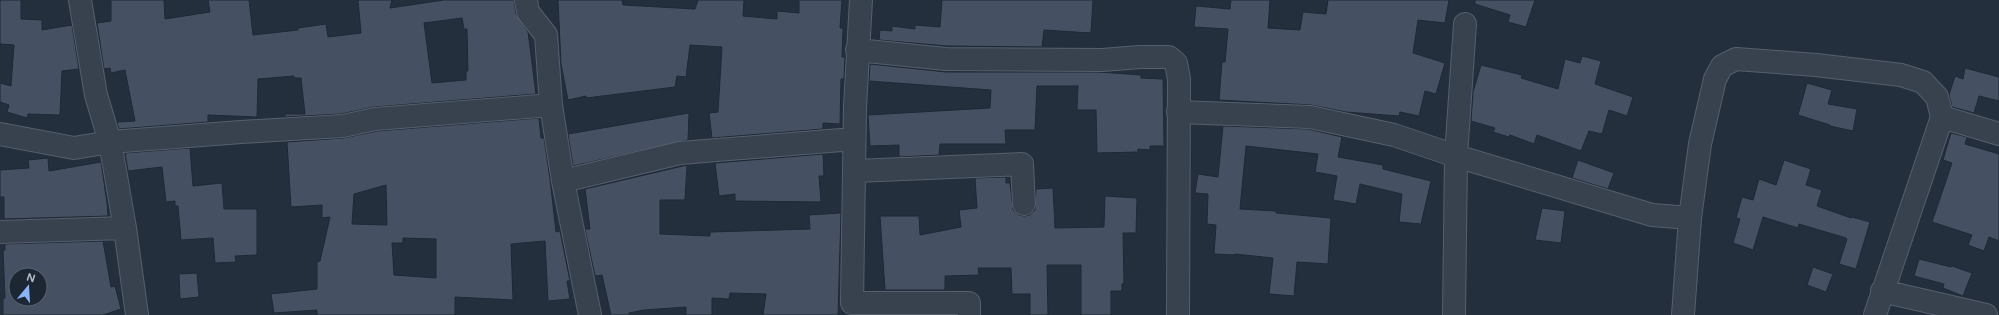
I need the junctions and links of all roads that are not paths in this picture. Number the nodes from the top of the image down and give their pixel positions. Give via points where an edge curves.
1 (80, 0) edge
2 (526, 0) edge
3 (862, 0) edge
4 (1465, 24) dead end
5 (857, 50) junction
6 (551, 105) junction
7 (1178, 112) junction
8 (1942, 117) junction
9 (0, 134) edge
10 (1999, 134) edge
11 (854, 139) junction
12 (110, 142) junction
13 (1456, 156) junction
14 (855, 171) junction
15 (563, 181) junction
16 (1024, 204) dead end
17 (1690, 218) junction
18 (125, 228) junction
19 (0, 232) edge
20 (1882, 291) junction
21 (846, 309) edge
22 (137, 315) edge
23 (590, 315) edge
24 (969, 315) edge
25 (1178, 315) edge
26 (1454, 315) edge
27 (1683, 315) edge
28 (1875, 315) edge
29 (1986, 315) edge

1 - 12 street via 96,95
2 - 6 street via 528,12 546,35
3 - 5 street
4 - 13 street
5 - 7 street via 946,59 1102,60 1169,57 1176,63 1179,79
5 - 11 street
6 - 12 street via 375,120 343,126
6 - 15 street
7 - 13 street via 1310,117 1394,135
7 - 25 street
8 - 10 street
8 - 17 street via 1937,97 1923,82 1901,75 1816,64 1736,59 1722,66 1715,79 1700,144
8 - 20 street
9 - 12 street via 74,148
11 - 14 street
11 - 15 street via 680,153
12 - 18 street
13 - 17 street via 1652,215
13 - 26 street
14 - 16 street via 1022,164
14 - 21 street
15 - 23 street
17 - 27 street
18 - 19 street
18 - 22 street
20 - 28 street
20 - 29 street
21 - 24 street via 969,302

